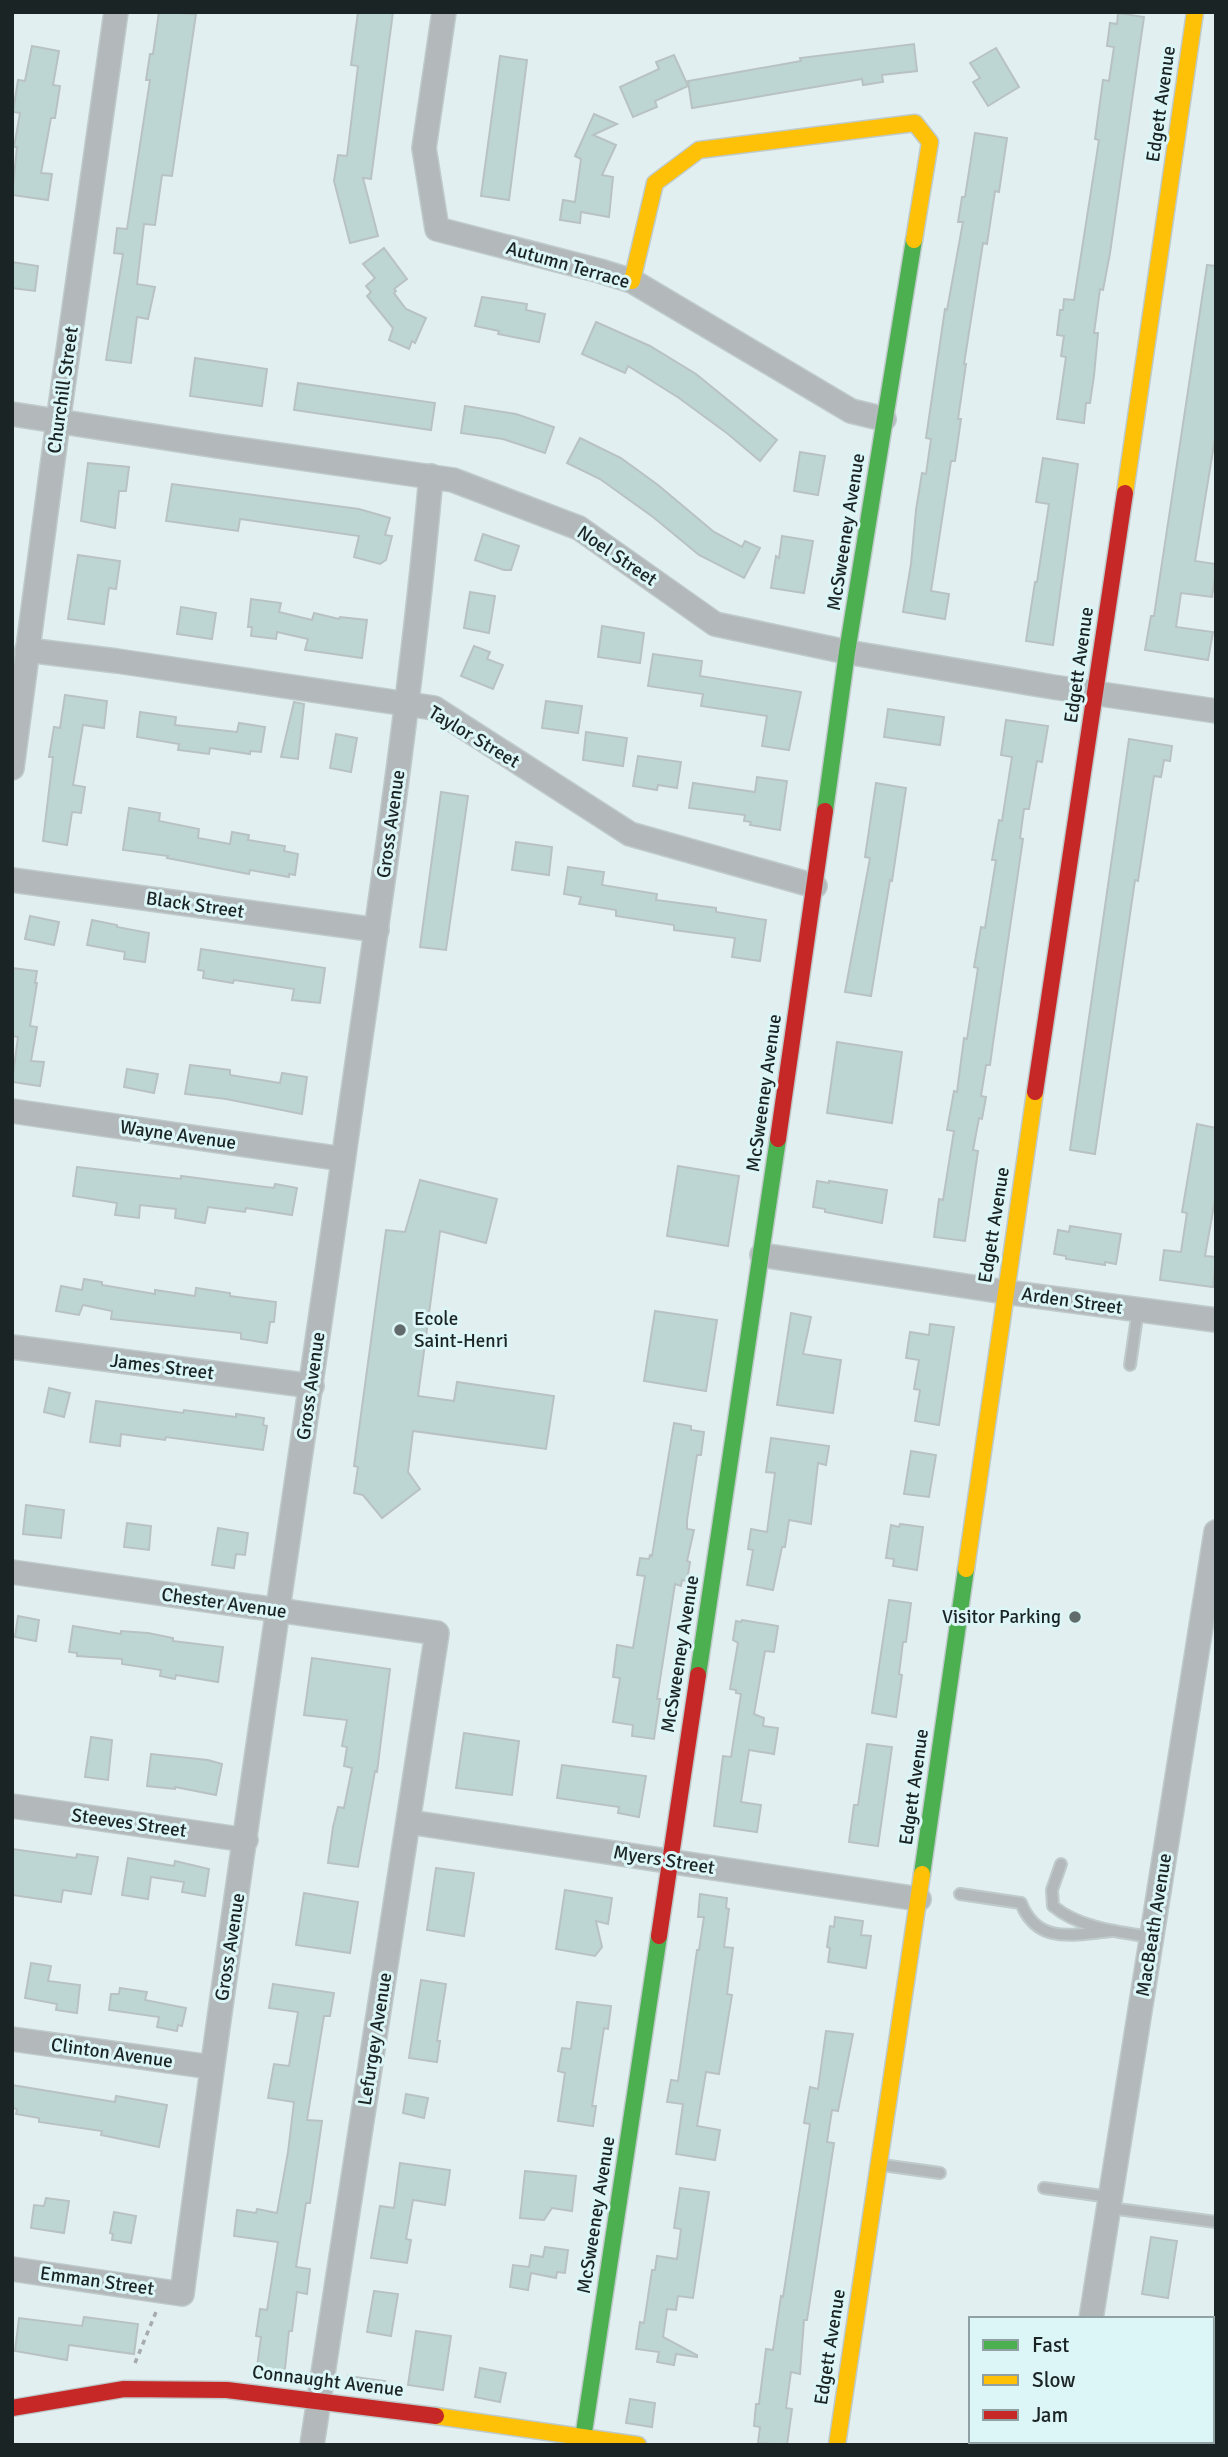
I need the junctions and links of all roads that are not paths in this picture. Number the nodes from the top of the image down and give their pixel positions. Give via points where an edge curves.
1 (116, 12) edge
2 (444, 12) edge
3 (1195, 12) edge
4 (632, 281) junction
5 (12, 414) edge
6 (884, 419) junction
7 (58, 422) junction
8 (431, 476) junction
9 (27, 650) junction
10 (847, 652) junction
11 (1096, 693) junction
12 (407, 703) junction
13 (1216, 711) edge
14 (12, 768) edge
15 (13, 880) edge
16 (815, 886) junction
17 (377, 930) junction
18 (12, 1111) edge
19 (343, 1159) junction
20 (762, 1255) junction
21 (1005, 1292) junction
22 (1138, 1310) junction
23 (1216, 1320) edge
24 (12, 1347) edge
25 (1130, 1365) dead end
26 (312, 1386) junction
27 (1216, 1532) edge
28 (12, 1572) edge
29 (276, 1611) junction
30 (437, 1633) joint
31 (12, 1806) edge
32 (409, 1822) junction
33 (246, 1840) junction
34 (670, 1861) junction
35 (1061, 1864) dead end
36 (960, 1894) dead end
37 (919, 1899) junction
38 (1112, 1931) junction
39 (1152, 1937) junction
40 (12, 2039) edge
41 (211, 2067) junction
42 (879, 2165) junction
43 (940, 2174) dead end
44 (1044, 2188) dead end
45 (1111, 2203) junction
46 (1216, 2222) edge
47 (12, 2269) edge
48 (174, 2292) joint
49 (1090, 2317) edge
50 (319, 2400) junction
51 (12, 2407) edge
52 (583, 2441) edge
53 (312, 2445) edge
54 (638, 2445) edge
55 (837, 2445) edge

1 - 7 street, Churchill Street
2 - 4 street, Autumn Terrace via 424,148 437,229
3 - 11 street, Edgett Avenue
4 - 6 street, Autumn Terrace via 851,411
4 - 6 street, McSweeney Avenue via 655,183 699,150 915,123 930,142
5 - 7 street, Noel Street
6 - 10 street, McSweeney Avenue
7 - 8 street, Noel Street
7 - 9 street, Churchill Street
8 - 10 street, Noel Street via 453,480 579,528 715,624
8 - 12 street, Gross Avenue
9 - 12 street, Taylor Street
9 - 14 street, Churchill Street
10 - 11 street, Noel Street
10 - 16 street, McSweeney Avenue
11 - 13 street, Noel Street
11 - 21 street, Edgett Avenue
12 - 16 street, Taylor Street via 434,708 630,834
12 - 17 street, Gross Avenue
15 - 17 street, Black Street
16 - 20 street, McSweeney Avenue
17 - 19 street, Gross Avenue
18 - 19 street, Wayne Avenue
19 - 26 street, Gross Avenue
20 - 21 street, Arden Street
20 - 34 street, McSweeney Avenue
21 - 22 street, Arden Street
21 - 37 street, Edgett Avenue
22 - 23 street, Arden Street
22 - 25 lane
24 - 26 street, James Street
26 - 29 street, Gross Avenue
27 - 39 street, MacBeath Avenue
28 - 29 street, Chester Avenue
29 - 30 street, Chester Avenue
29 - 33 street, Gross Avenue
30 - 32 street, Lefurgey Avenue
31 - 33 street, Steeves Street
32 - 34 street, Myers Street
32 - 50 street, Lefurgey Avenue
33 - 41 street, Gross Avenue
34 - 37 street, Myers Street
34 - 52 street, McSweeney Avenue
35 - 38 lane via 1052,1890 1053,1906 1064,1915
36 - 38 lane via 1021,1903 1035,1927 1046,1932
37 - 42 street, Edgett Avenue
38 - 39 lane
39 - 45 street, MacBeath Avenue
40 - 41 street, Clinton Avenue
41 - 48 street, Gross Avenue
42 - 43 lane
42 - 55 street, Edgett Avenue
44 - 45 lane
45 - 46 lane
45 - 49 street, MacBeath Avenue
47 - 48 street, Emman Street
50 - 51 street, Connaught Avenue via 227,2390 124,2389
50 - 52 street, Connaught Avenue
50 - 53 street, Lefurgey Avenue
52 - 54 street, Connaught Avenue

